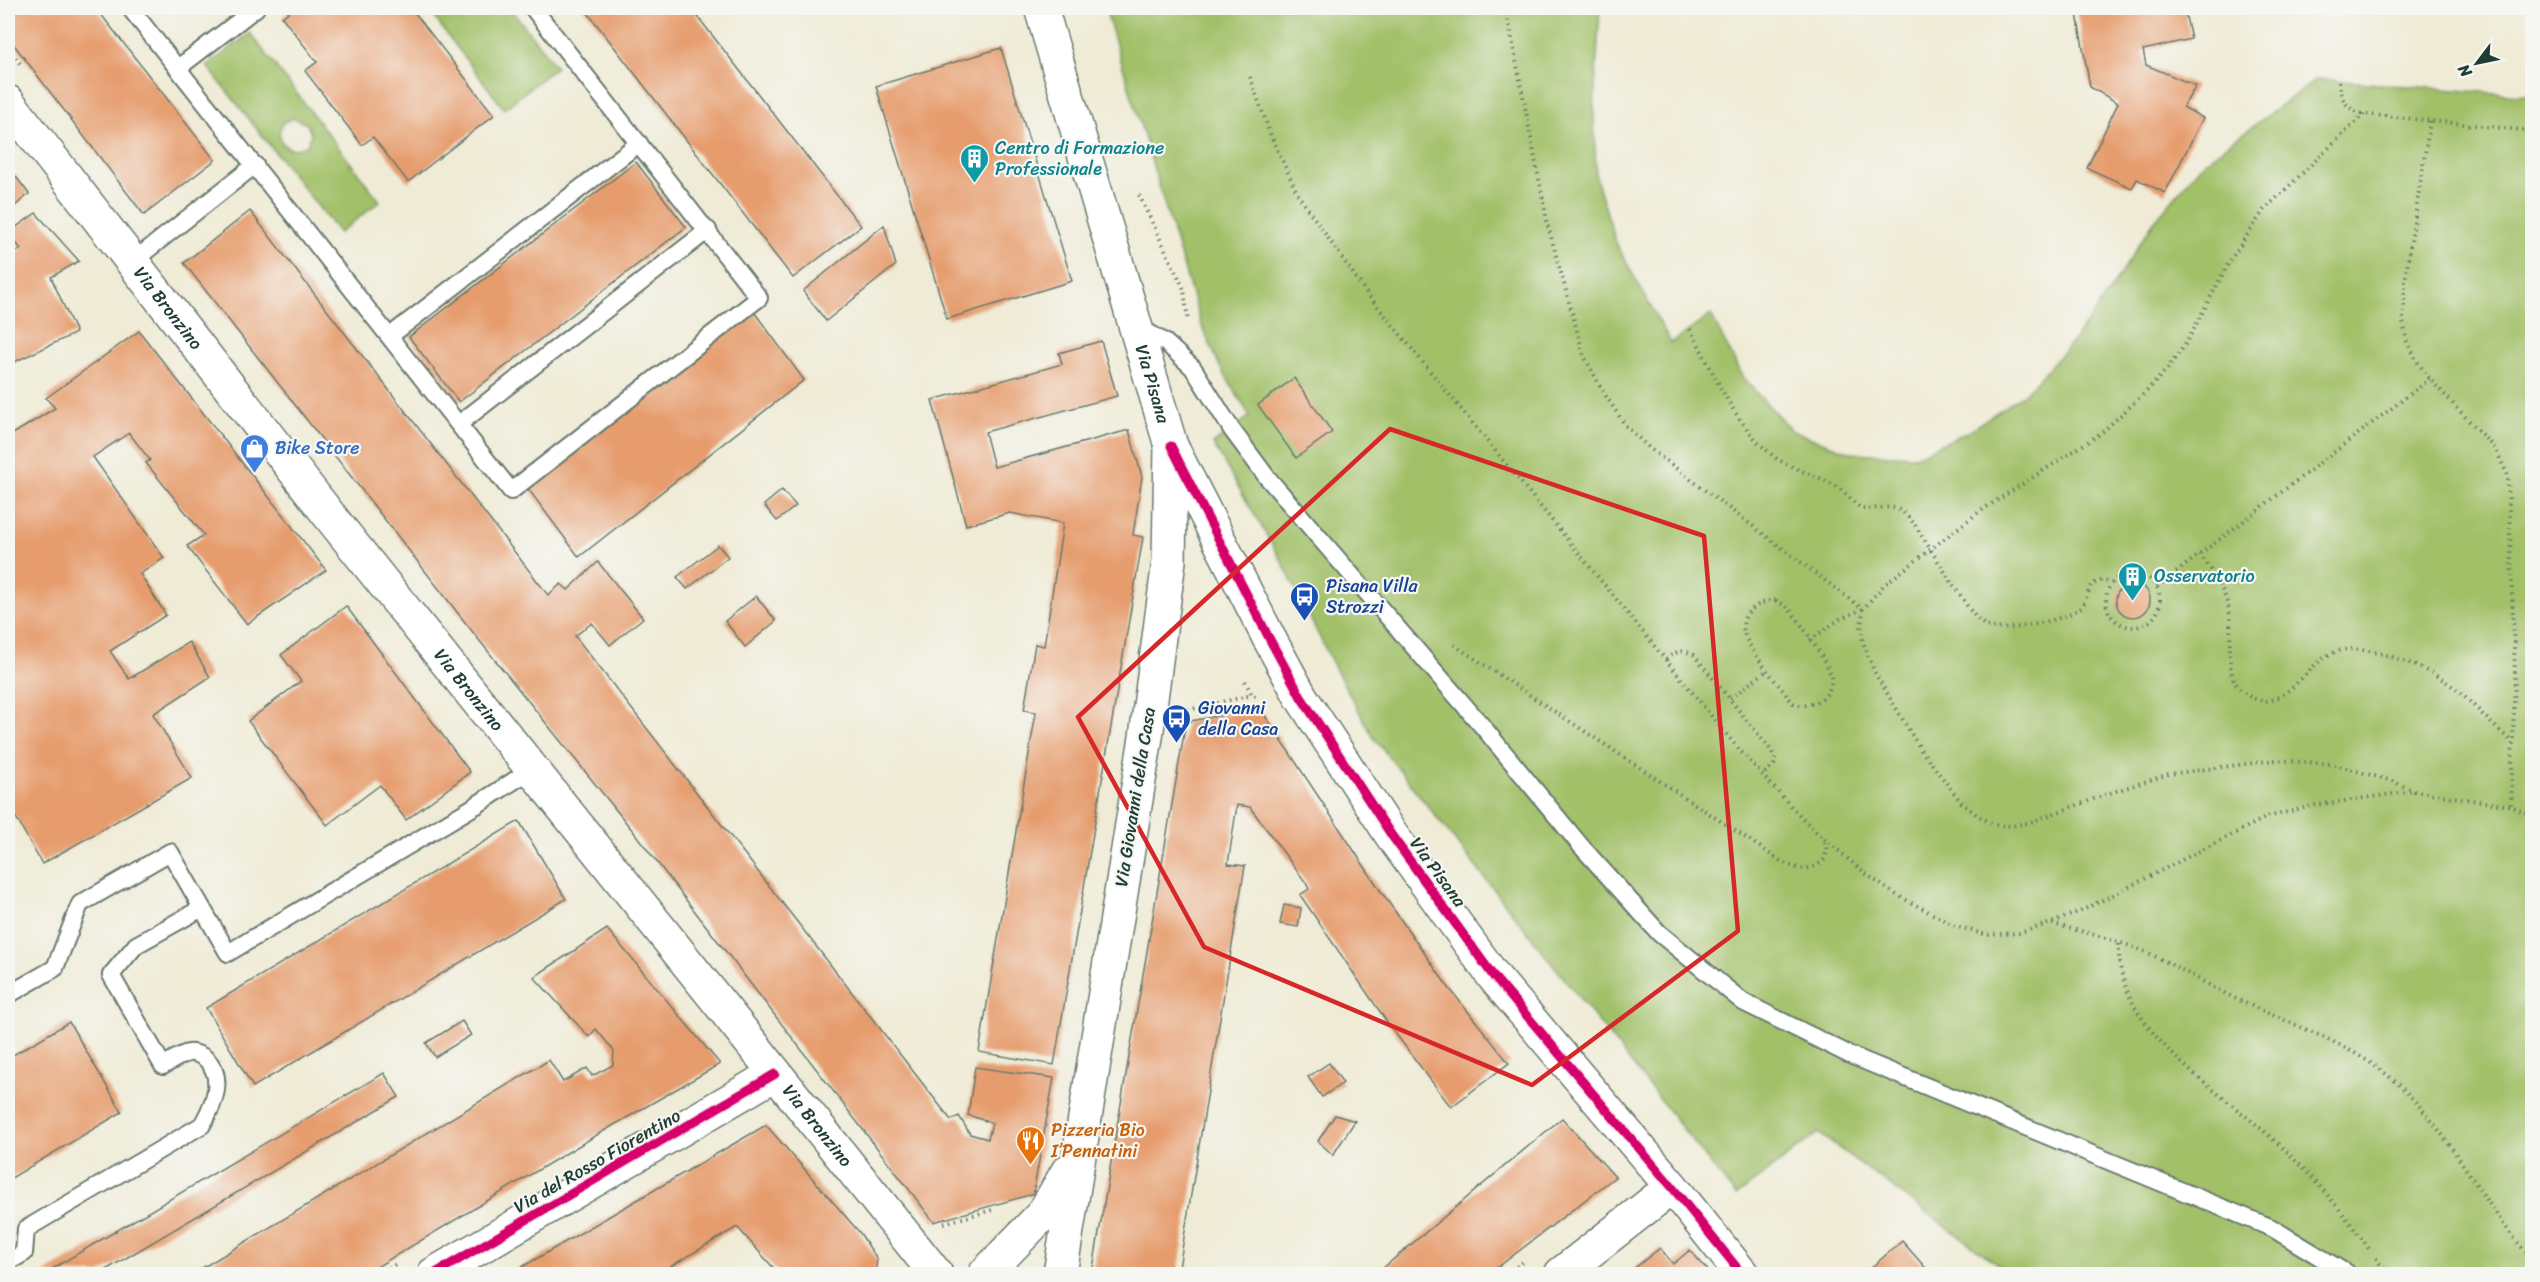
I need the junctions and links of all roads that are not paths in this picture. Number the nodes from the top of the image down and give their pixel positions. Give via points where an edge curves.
1 (130, 8) edge
2 (256, 8) edge
3 (533, 8) edge
4 (1041, 8) edge
5 (178, 68) junction
6 (8, 102) edge
7 (639, 143) junction
8 (255, 165) junction
9 (708, 230) junction
10 (132, 262) junction
11 (1136, 325) junction
12 (390, 336) junction
13 (459, 424) junction
14 (1172, 446) junction
15 (532, 769) junction
16 (202, 908) junction
17 (8, 995) edge
18 (775, 1074) junction
19 (1079, 1146) junction
20 (1672, 1187) junction
21 (8, 1262) edge
22 (434, 1275) edge
23 (936, 1275) edge
24 (986, 1275) edge
25 (1060, 1275) edge
26 (1561, 1275) edge
27 (1742, 1275) edge
28 (2348, 1275) edge

1 - 5 lane
2 - 5 lane
3 - 7 lane
4 - 11 main road, Via Pisana
5 - 8 lane
6 - 10 main road, Via Bronzino
7 - 9 lane
7 - 12 lane
8 - 10 lane
8 - 12 lane
9 - 13 lane
9 - 13 lane via 759,298 511,491
10 - 15 main road, Via Bronzino
11 - 14 main road, Via Pisana
11 - 28 lane via 1166,343 1190,365 1266,476 1659,933 1743,1002 1850,1055 2272,1228
12 - 13 lane
14 - 19 main road, Via Giovanni della Casa via 1169,561 1146,737
14 - 20 main road, Via Pisana via 1301,697 1392,836 1494,977
15 - 16 lane via 228,953
15 - 18 main road, Via Bronzino
16 - 17 lane via 171,852 80,904 55,968
16 - 21 lane via 136,945 111,975 163,1066 189,1053 204,1056 213,1066 216,1095 202,1125 26,1229 24,1253
18 - 22 main road, Via del Rosso Fiorentino
18 - 23 main road, Via Bronzino
19 - 24 main road, Via Giovanni della Casa via 1058,1192
19 - 25 main road, Via Giovanni della Casa
20 - 26 main road
20 - 27 main road, Via Pisana

